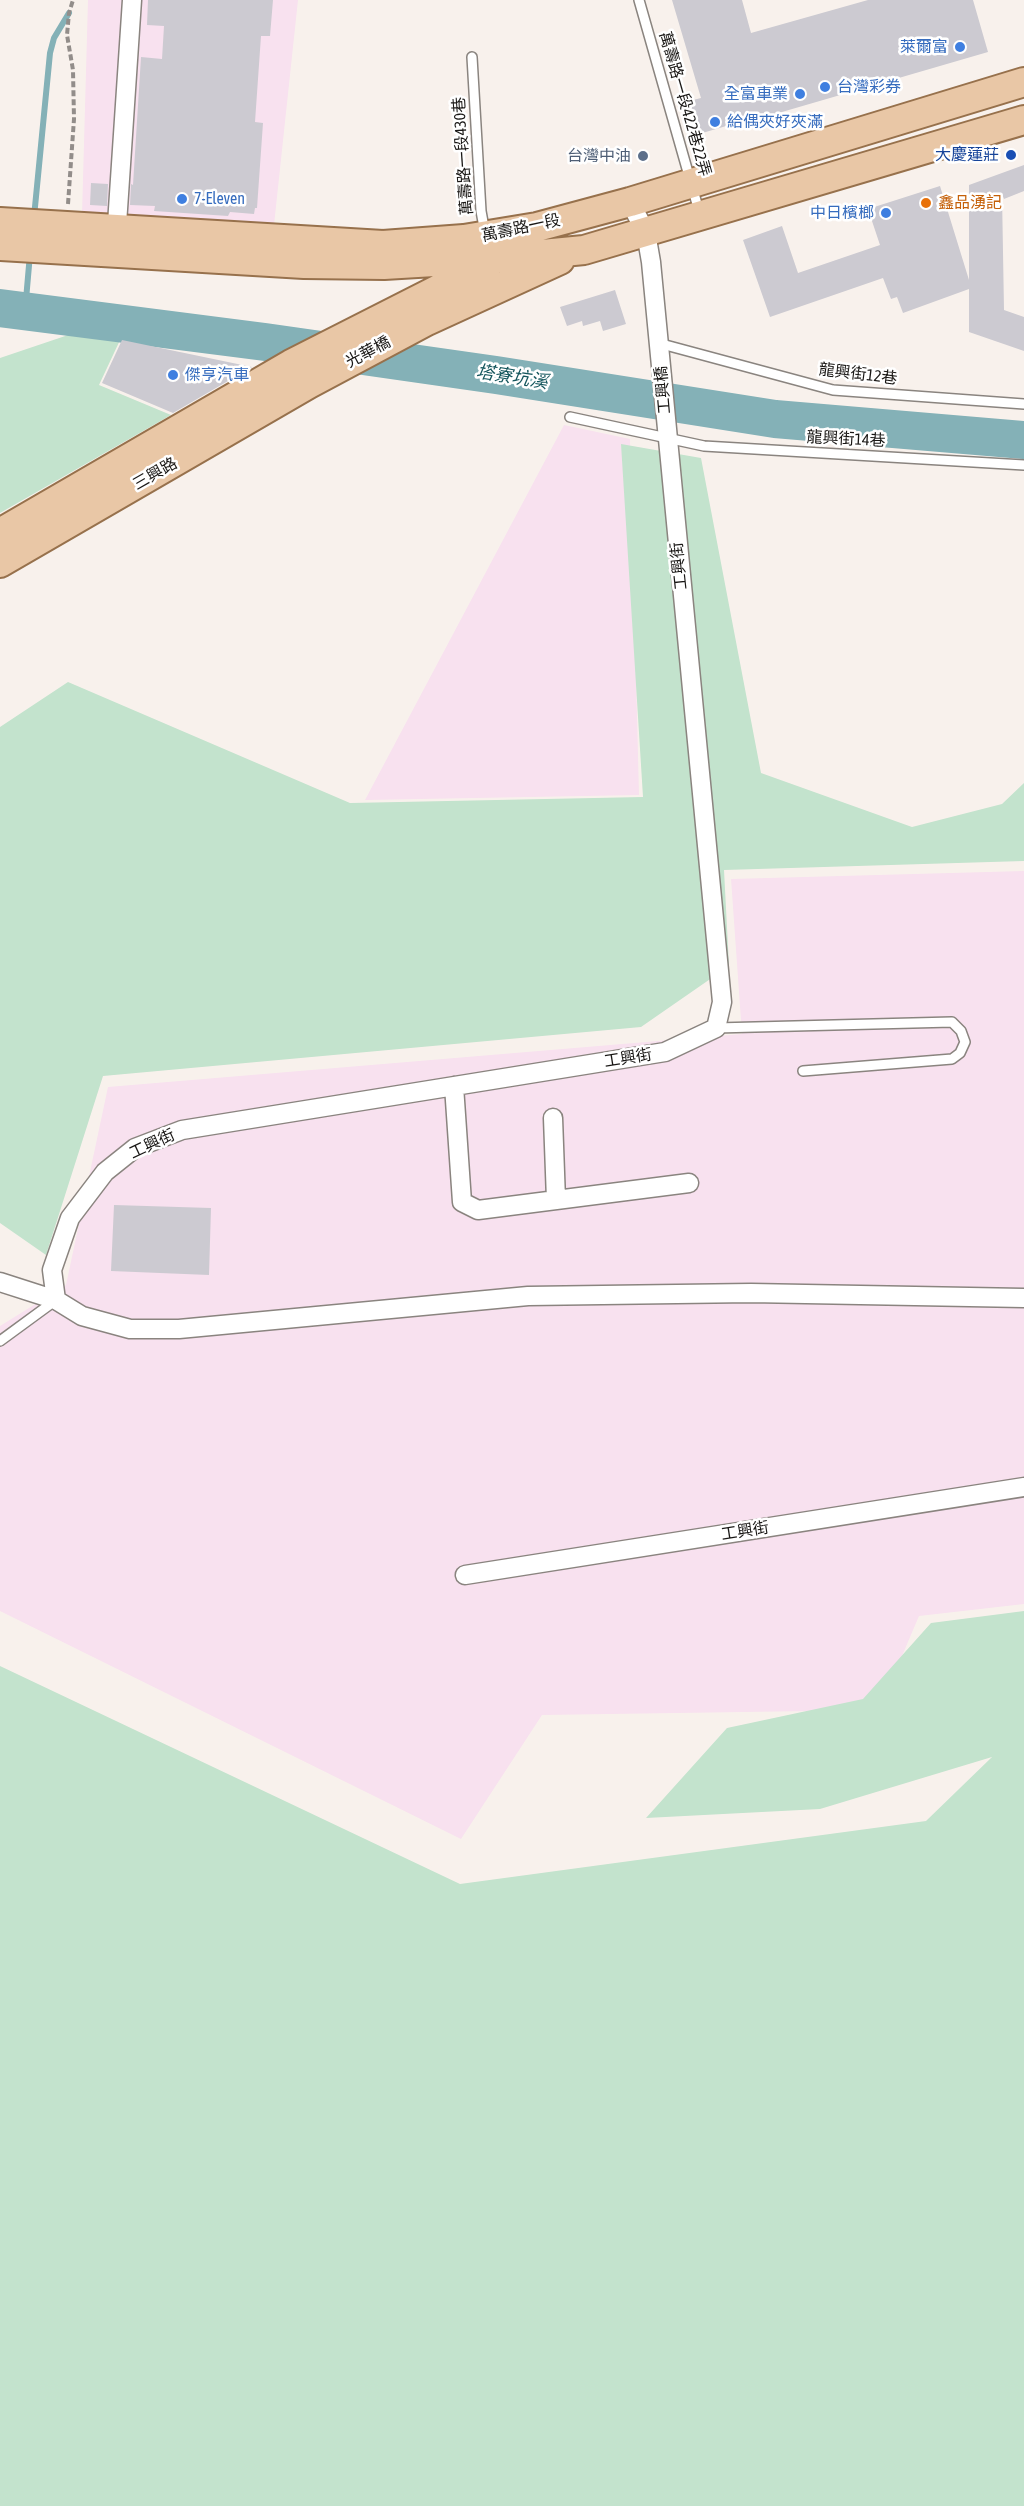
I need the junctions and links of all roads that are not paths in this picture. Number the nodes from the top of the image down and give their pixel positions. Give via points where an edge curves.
1 (132, 0) edge
2 (639, 0) edge
3 (472, 57) dead end
4 (1024, 82) edge
5 (1024, 120) edge
6 (691, 183) junction
7 (630, 202) junction
8 (701, 216) junction
9 (646, 233) junction
10 (2, 234) edge
11 (116, 241) junction
12 (501, 258) junction
13 (384, 265) junction
14 (401, 307) junction
15 (658, 343) junction
16 (300, 374) junction
17 (1024, 404) edge
18 (570, 417) dead end
19 (667, 437) junction
20 (1024, 465) edge
21 (0, 533) edge
22 (0, 563) edge
23 (716, 1028) junction
24 (803, 1071) dead end
25 (454, 1086) junction
26 (553, 1118) dead end
27 (689, 1183) dead end
28 (556, 1200) junction
29 (0, 1282) edge
30 (1024, 1298) edge
31 (56, 1300) junction
32 (0, 1341) edge
33 (1024, 1487) edge
34 (465, 1575) dead end

1 - 11 street
2 - 6 lane, 萬壽路一段422巷22弄
3 - 12 lane, 萬壽路一段430巷 via 481,212
4 - 6 main road, 萬壽路一段
5 - 8 main road
6 - 7 main road, 萬壽路一段
6 - 8 lane, 萬壽路一段422巷22弄
7 - 9 street
7 - 12 main road, 萬壽路一段 via 537,227
8 - 9 main road
9 - 12 main road via 584,250
9 - 15 street
10 - 11 main road, 萬壽路一段 via 62,234
11 - 12 main road, 萬壽路一段 via 383,245
11 - 13 main road, 萬壽路一段 via 304,264
12 - 13 main road, 萬壽路一段
12 - 14 main road, 光華橋
12 - 16 main road, 光華橋 via 427,321
13 - 14 main road via 407,275 409,288
14 - 16 main road, 光華橋
15 - 17 lane, 龍興街12巷 via 833,390
15 - 19 street, 工興橋
16 - 21 main road, 三興路
16 - 22 main road, 三興路
18 - 19 lane, 龍興街14巷
19 - 20 lane, 龍興街14巷 via 704,446
19 - 23 street, 工興街 via 722,1002
23 - 24 lane via 952,1022 965,1042 952,1059
23 - 25 street, 工興街 via 665,1052
25 - 28 street via 462,1202 478,1210
25 - 31 street, 工興街 via 182,1130 135,1148 105,1172 70,1218 51,1270
26 - 28 street
27 - 28 street
29 - 31 street
30 - 31 street via 751,1293 528,1296 179,1329 130,1329 82,1316
31 - 32 lane
33 - 34 street, 工興街

